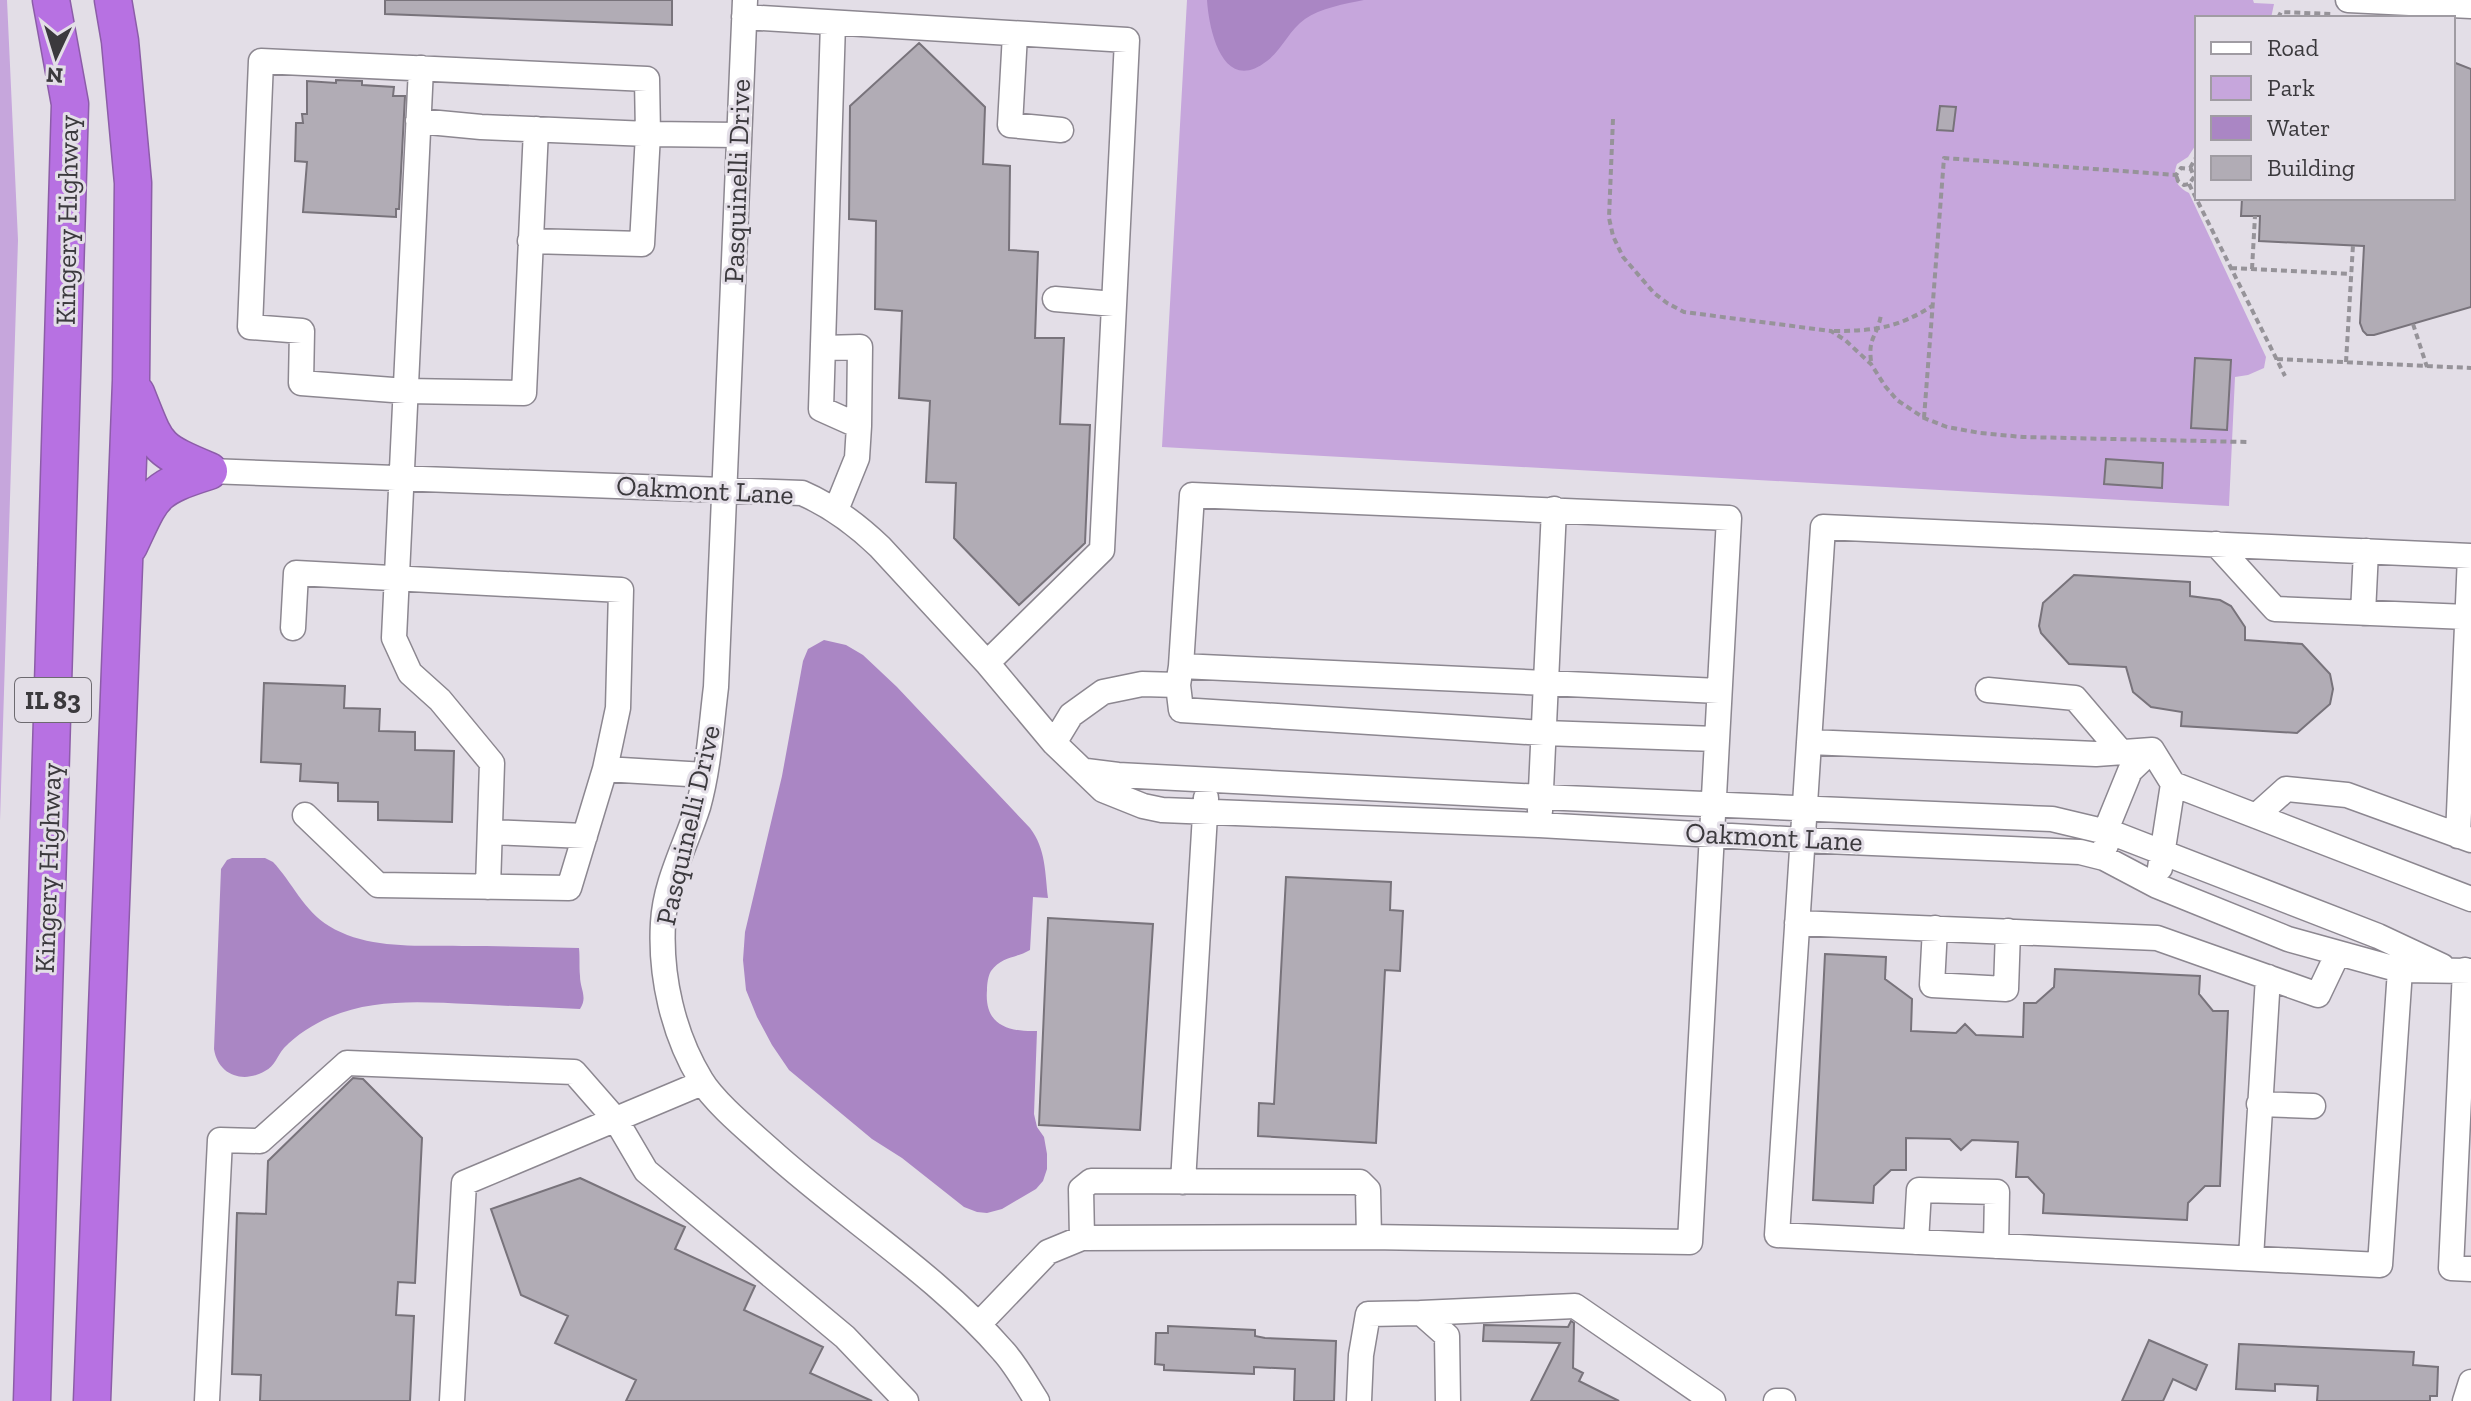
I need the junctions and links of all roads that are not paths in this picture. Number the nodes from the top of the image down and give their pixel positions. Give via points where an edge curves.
1 (51, 0) edge
2 (113, 0) edge
3 (2348, 0) edge
4 (2471, 6) edge
5 (744, 9) edge
6 (833, 23) junction
7 (1015, 34) junction
8 (421, 68) junction
9 (418, 121) junction
10 (536, 129) junction
11 (1061, 130) dead end
12 (648, 134) junction
13 (739, 135) junction
14 (530, 241) junction
15 (1055, 299) dead end
16 (1114, 304) junction
17 (823, 348) junction
18 (131, 381) junction
19 (406, 391) junction
20 (859, 426) junction
21 (209, 471) junction
22 (403, 478) junction
23 (723, 489) junction
24 (1554, 509) junction
25 (836, 510) junction
26 (2216, 544) junction
27 (2366, 551) junction
28 (2470, 556) edge
29 (124, 559) junction
30 (396, 577) junction
31 (2363, 613) junction
32 (2467, 617) junction
33 (293, 628) dead end
34 (987, 663) junction
35 (1180, 676) junction
36 (1547, 683) junction
37 (1988, 690) dead end
38 (1719, 691) junction
39 (1544, 733) junction
40 (1716, 739) junction
41 (1809, 742) junction
42 (1054, 743) junction
43 (2152, 750) junction
44 (2121, 752) junction
45 (605, 769) junction
46 (1086, 771) junction
47 (2465, 773) edge
48 (705, 775) junction
49 (1208, 780) junction
50 (2173, 784) junction
51 (1541, 797) junction
52 (1712, 805) junction
53 (1805, 809) junction
54 (1204, 811) junction
55 (305, 815) dead end
56 (2256, 816) junction
57 (1539, 825) junction
58 (490, 832) junction
59 (2108, 832) junction
60 (1711, 833) junction
61 (585, 836) junction
62 (2464, 838) edge
63 (1803, 840) junction
64 (2162, 854) junction
65 (2104, 858) junction
66 (2157, 886) junction
67 (488, 887) junction
68 (2471, 899) edge
69 (1797, 923) junction
70 (1935, 928) junction
71 (2008, 931) junction
72 (2338, 953) junction
73 (2400, 970) junction
74 (2463, 971) edge
75 (2268, 977) junction
76 (702, 1083) junction
77 (2259, 1104) junction
78 (2313, 1106) dead end
79 (616, 1120) junction
80 (2465, 1124) edge
81 (1183, 1182) junction
82 (1369, 1237) junction
83 (1082, 1238) junction
84 (1916, 1242) junction
85 (1996, 1246) junction
86 (2251, 1258) junction
87 (2471, 1269) edge
88 (1421, 1313) junction
89 (979, 1324) junction
90 (2471, 1382) edge
91 (32, 1401) edge
92 (92, 1401) edge
93 (207, 1401) edge
94 (452, 1401) edge
95 (906, 1401) edge
96 (1037, 1401) edge
97 (1359, 1401) edge
98 (1448, 1401) edge
99 (1713, 1401) edge
100 (1776, 1401) edge
101 (1783, 1401) edge
102 (2465, 1401) edge

1 - 91 highway, Kingery Highway / IL 83 via 70,104
2 - 18 highway, Kingery Highway / IL 83 via 133,183
3 - 4 street
5 - 6 street
5 - 13 street, Pasquinelli Drive
6 - 7 street
6 - 17 street
7 - 11 street via 1010,125
7 - 16 street via 1127,40
8 - 9 street
8 - 12 street via 647,79
8 - 19 street via 261,61 250,327 302,331 301,383
9 - 10 street
9 - 19 street
10 - 12 street
10 - 14 street
12 - 13 street
12 - 14 street via 642,244
13 - 23 street, Pasquinelli Drive
14 - 19 street via 524,393
15 - 16 street
16 - 34 street via 1102,550
17 - 20 street via 821,409
17 - 20 street via 860,347
18 - 21 highway via 158,445
18 - 29 highway, Kingery Highway / IL 83
19 - 22 street
20 - 25 street via 857,458
21 - 22 street, Oakmont Lane
21 - 29 highway via 157,494
22 - 23 street, Oakmont Lane
22 - 30 street
23 - 25 street, Oakmont Lane via 802,493
23 - 48 street, Pasquinelli Drive via 716,687
24 - 35 street via 1192,495
24 - 36 street
24 - 38 street via 1729,518
25 - 34 street, Oakmont Lane via 880,547
26 - 27 street
26 - 31 street via 2275,609
26 - 41 street via 1823,527
27 - 28 street
27 - 31 street
28 - 32 street
29 - 92 highway, Kingery Highway / IL 83
30 - 33 street via 296,573
30 - 45 street via 621,590 618,708
30 - 58 street via 394,638 410,673 492,763
31 - 32 street
32 - 47 street
34 - 42 street, Oakmont Lane
35 - 36 street
35 - 39 street via 1181,710
35 - 42 street via 1103,692 1071,715
36 - 38 street
36 - 39 street
37 - 44 street via 2075,698
38 - 40 street
39 - 40 street
39 - 51 street
40 - 52 street
41 - 44 street
41 - 53 street
42 - 46 street, Oakmont Lane
43 - 44 street
43 - 50 street
43 - 59 street via 2130,771
45 - 48 street
45 - 61 street
46 - 49 street, Oakmont Lane
46 - 54 street, Oakmont Lane via 1103,790 1127,801 1162,810
47 - 62 street
48 - 76 street, Pasquinelli Drive via 663,921 673,1013 680,1041
49 - 51 street, Oakmont Lane
49 - 54 street
50 - 56 street
50 - 64 street
51 - 52 street, Oakmont Lane
51 - 57 street
52 - 53 street, Oakmont Lane
52 - 60 street
53 - 59 street, Oakmont Lane via 2052,819
53 - 63 street
54 - 57 street, Oakmont Lane
54 - 81 street
55 - 67 street via 378,885
56 - 62 street via 2286,789 2332,793
56 - 68 street
57 - 60 street, Oakmont Lane
58 - 61 street
58 - 67 street
59 - 64 street, Oakmont Lane
59 - 65 street
60 - 63 street, Oakmont Lane
60 - 82 street via 1690,1242
61 - 67 street via 569,888
63 - 65 street, Oakmont Lane via 2058,849
63 - 69 street
64 - 66 street
64 - 74 street, Oakmont Lane
65 - 66 street, Oakmont Lane
66 - 72 street, Oakmont Lane via 2288,939
69 - 70 street
69 - 84 street via 1777,1235
70 - 71 street
70 - 71 street via 1932,985 2006,989
71 - 75 street via 2157,938
72 - 73 street, Oakmont Lane
72 - 75 street via 2318,995
73 - 74 street, Oakmont Lane
73 - 86 street via 2380,1265
74 - 80 street
75 - 77 street
76 - 79 street
76 - 89 street, Pasquinelli Drive via 787,1166
77 - 78 street
77 - 86 street
79 - 93 street via 574,1072 347,1063 260,1141 220,1140
79 - 94 street via 464,1183
79 - 95 street via 646,1171 845,1337
80 - 87 street via 2451,1268
81 - 82 street via 1360,1182 1368,1190
81 - 83 street via 1091,1181 1081,1189
82 - 83 street
83 - 89 street via 1048,1252
84 - 85 street
84 - 85 street via 1919,1190 1997,1192
85 - 86 street
88 - 97 street via 1368,1314
88 - 98 street via 1447,1336
88 - 99 street via 1575,1306
89 - 96 street, Pasquinelli Drive
90 - 102 street
100 - 101 street

